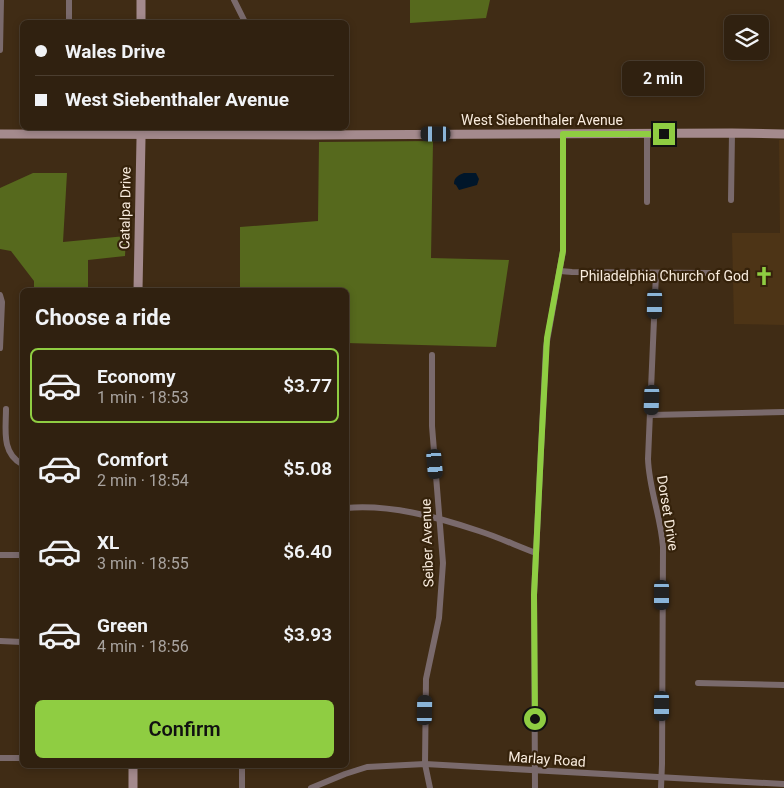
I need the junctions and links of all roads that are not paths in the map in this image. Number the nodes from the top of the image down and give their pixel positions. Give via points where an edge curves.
1 (1, 0) edge
2 (69, 0) edge
3 (141, 0) edge
4 (234, 0) edge
5 (69, 20) edge
6 (140, 20) edge
7 (244, 20) edge
8 (0, 50) edge
9 (68, 131) edge
10 (139, 131) edge
11 (732, 133) junction
12 (0, 134) edge
13 (563, 134) junction
14 (647, 134) junction
15 (784, 134) edge
16 (731, 200) dead end
17 (647, 202) dead end
18 (560, 271) junction
19 (656, 273) junction
20 (709, 273) dead end
21 (138, 288) edge
22 (0, 295) edge
23 (0, 348) edge
24 (432, 355) dead end
25 (6, 409) dead end
26 (784, 412) edge
27 (651, 415) junction
28 (20, 462) edge
29 (349, 508) edge
30 (440, 520) junction
31 (536, 552) junction
32 (0, 555) edge
33 (20, 555) edge
34 (0, 642) edge
35 (20, 642) edge
36 (698, 683) dead end
37 (784, 685) edge
38 (0, 758) edge
39 (20, 758) edge
40 (425, 764) junction
41 (133, 768) edge
42 (242, 768) edge
43 (534, 770) junction
44 (662, 778) junction
45 (784, 784) edge
46 (133, 788) edge
47 (242, 788) edge
48 (311, 788) edge
49 (430, 788) edge
50 (535, 788) edge
51 (661, 788) edge

1 - 8 street
2 - 5 street
3 - 6 main road
4 - 7 street
9 - 10 main road, West Siebenthaler Avenue
9 - 12 main road, West Siebenthaler Avenue
10 - 13 main road, West Siebenthaler Avenue
10 - 21 main road, Catalpa Drive
11 - 14 main road, West Siebenthaler Avenue
11 - 15 main road, West Siebenthaler Avenue
11 - 16 street
13 - 14 main road, West Siebenthaler Avenue
13 - 18 street
14 - 17 street
18 - 19 street
18 - 31 street via 546,347
19 - 20 street
19 - 27 street, Dorset Drive
22 - 23 street
24 - 30 street, Seiber Avenue via 432,426
25 - 28 street via 6,445
26 - 27 street
27 - 44 street, Dorset Drive via 649,470 663,548
29 - 30 street via 398,511
30 - 31 street via 478,530
30 - 40 street, Seiber Avenue via 442,590 426,679
31 - 43 street
32 - 33 street
34 - 35 street
36 - 37 street
38 - 39 street
40 - 43 street, Marlay Road
40 - 48 street, Marlay Road via 366,767
40 - 49 street, Seiber Avenue
41 - 46 main road
42 - 47 street
43 - 44 street, Marlay Road
43 - 50 street
44 - 45 street, Marlay Road
44 - 51 street, Dorset Drive

